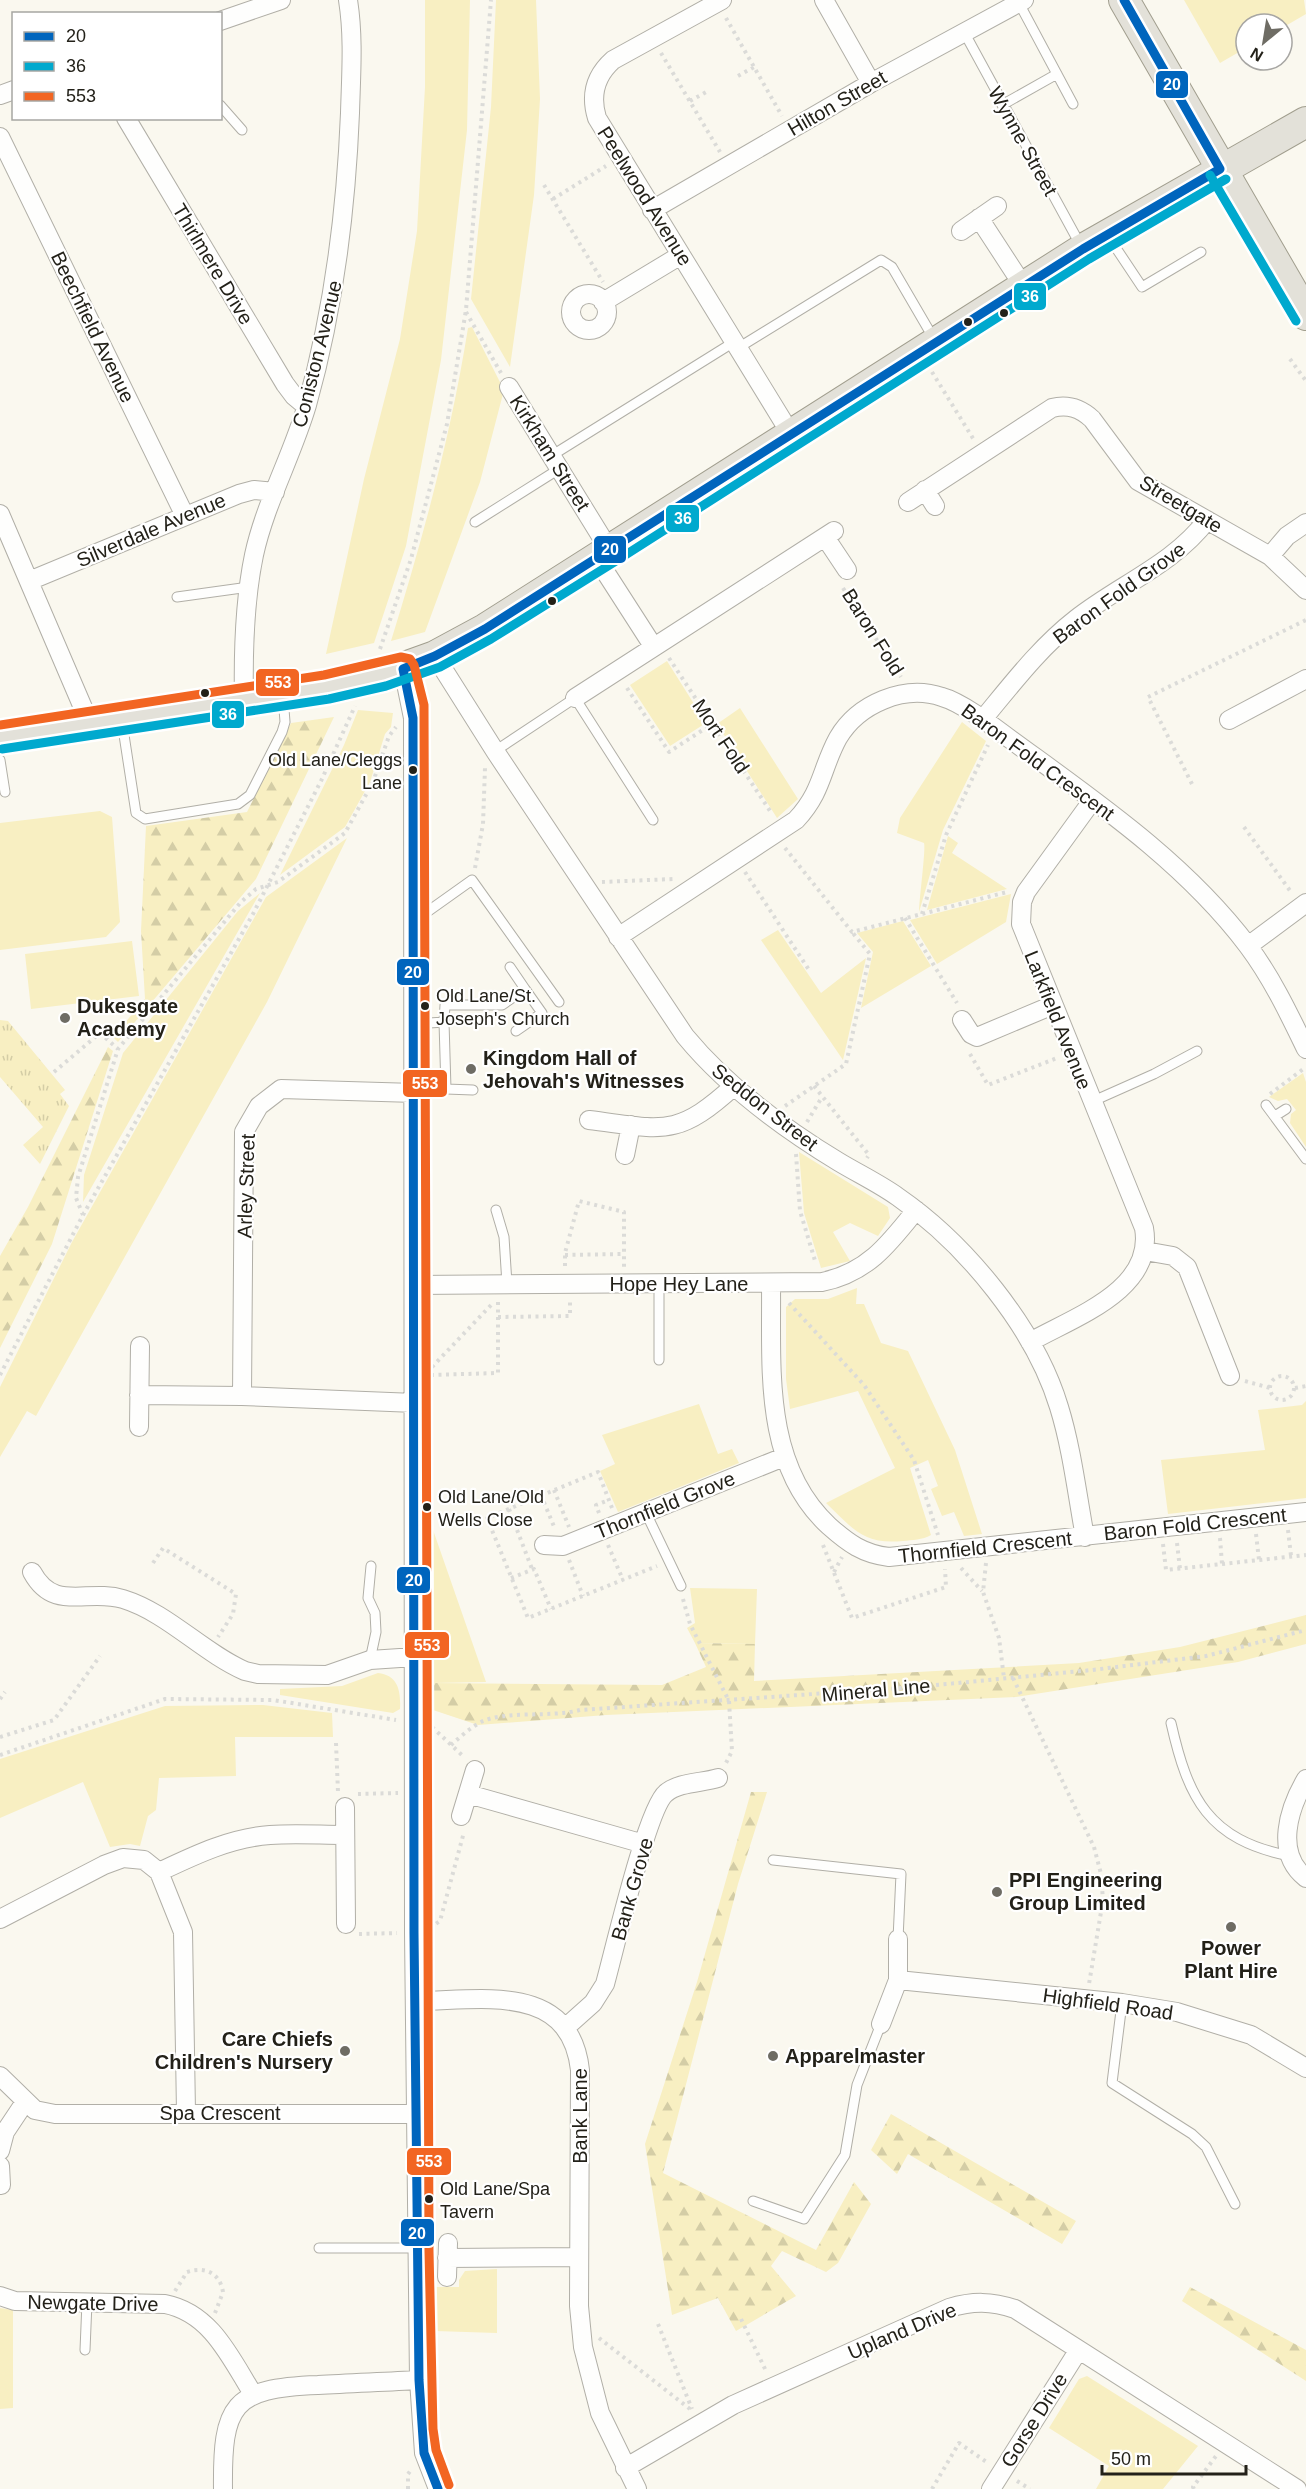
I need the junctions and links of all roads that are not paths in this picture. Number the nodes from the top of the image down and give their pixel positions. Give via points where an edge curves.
1 (281, 0) edge
2 (348, 0) edge
3 (824, 0) edge
4 (1124, 0) edge
5 (719, 1) edge
6 (1022, 1) edge
7 (222, 20) edge
8 (964, 32) junction
9 (1057, 74) junction
10 (871, 83) junction
11 (1073, 104) dead end
12 (1002, 105) junction
13 (222, 107) edge
14 (127, 120) edge
15 (1306, 122) edge
16 (242, 130) dead end
17 (0, 137) edge
18 (1220, 169) junction
19 (996, 206) dead end
20 (652, 210) junction
21 (979, 218) junction
22 (961, 231) dead end
23 (1095, 242) junction
24 (1201, 252) dead end
25 (681, 255) junction
26 (1024, 287) junction
27 (608, 300) road end
28 (1306, 315) edge
29 (736, 345) junction
30 (928, 348) junction
31 (509, 387) road end
32 (306, 406) junction
33 (792, 436) junction
34 (555, 463) junction
35 (926, 490) junction
36 (275, 492) junction
37 (908, 502) dead end
38 (935, 506) dead end
39 (0, 514) edge
40 (185, 516) junction
41 (1207, 520) junction
42 (475, 522) dead end
43 (1306, 523) edge
44 (604, 555) junction
45 (1270, 556) junction
46 (847, 570) road end
47 (29, 581) junction
48 (249, 587) junction
49 (1306, 590) edge
50 (177, 597) dead end
51 (656, 645) junction
52 (435, 656) junction
53 (392, 672) junction
54 (1306, 679) edge
55 (290, 693) junction
56 (575, 698) junction
57 (244, 700) junction
58 (1234, 712) dead end
59 (122, 719) junction
60 (90, 724) junction
61 (989, 724) junction
62 (0, 737) edge
63 (490, 743) junction
64 (0, 760) edge
65 (5, 792) dead end
66 (1092, 801) junction
67 (653, 820) dead end
68 (1303, 905) edge
69 (413, 922) junction
70 (618, 937) junction
71 (1248, 946) junction
72 (510, 967) dead end
73 (525, 989) junction
74 (559, 1002) dead end
75 (1053, 1005) junction
76 (962, 1020) road end
77 (444, 1022) junction
78 (415, 1024) junction
79 (516, 1031) dead end
80 (1306, 1049) edge
81 (1197, 1051) dead end
82 (734, 1086) junction
83 (473, 1090) dead end
84 (415, 1093) junction
85 (1091, 1102) junction
86 (1266, 1105) road end
87 (1286, 1109) dead end
88 (1275, 1116) junction
89 (589, 1120) dead end
90 (631, 1125) junction
91 (625, 1155) dead end
92 (1306, 1159) edge
93 (496, 1210) dead end
94 (916, 1210) junction
95 (1145, 1251) junction
96 (771, 1283) junction
97 (659, 1284) junction
98 (414, 1285) junction
99 (501, 1289) junction
100 (1030, 1342) junction
101 (140, 1346) dead end
102 (659, 1360) dead end
103 (1230, 1376) road end
104 (140, 1395) junction
105 (242, 1396) junction
106 (415, 1403) junction
107 (139, 1427) dead end
108 (784, 1457) junction
109 (1306, 1512) edge
110 (646, 1513) junction
111 (1085, 1537) junction
112 (561, 1545) road end
113 (371, 1566) dead end
114 (32, 1572) dead end
115 (681, 1586) road end
116 (415, 1657) junction
117 (370, 1660) junction
118 (1171, 1723) dead end
119 (475, 1770) road end
120 (718, 1778) road end
121 (1306, 1779) edge
122 (468, 1794) junction
123 (345, 1801) road end
124 (461, 1816) road end
125 (345, 1835) junction
126 (644, 1844) junction
127 (1290, 1856) junction
128 (773, 1860) dead end
129 (159, 1872) junction
130 (1306, 1878) edge
131 (0, 1919) edge
132 (346, 1924) road end
133 (898, 1938) joint
134 (898, 1980) junction
135 (416, 2001) junction
136 (1122, 2003) junction
137 (881, 2024) joint
138 (565, 2028) junction
139 (1306, 2068) edge
140 (0, 2076) edge
141 (25, 2102) junction
142 (186, 2112) junction
143 (418, 2114) junction
144 (0, 2151) edge
145 (0, 2166) edge
146 (1, 2185) edge
147 (753, 2201) dead end
148 (1234, 2204) dead end
149 (319, 2247) dead end
150 (417, 2248) junction
151 (579, 2258) junction
152 (447, 2277) dead end
153 (0, 2296) edge
154 (87, 2302) junction
155 (85, 2350) dead end
156 (1078, 2351) junction
157 (419, 2380) junction
158 (253, 2394) junction
159 (625, 2468) junction
160 (223, 2489) edge
161 (438, 2489) edge
162 (637, 2489) edge
163 (992, 2489) edge
164 (1297, 2489) edge

1 - 7 street
2 - 32 street, Coniston Avenue via 353,45 347,184 327,324
3 - 10 street
4 - 18 main road
5 - 20 street, Peelwood Avenue via 608,65 594,89 597,118
6 - 8 street, Hilton Street
6 - 9 lane
8 - 10 street, Hilton Street
8 - 12 lane, Wynne Street
9 - 11 lane
9 - 12 lane
10 - 20 street, Hilton Street
12 - 23 lane, Wynne Street
13 - 16 lane
14 - 32 street, Thirlmere Drive via 285,384
15 - 18 main road
17 - 40 street, Beechfield Avenue
18 - 23 main road
18 - 28 main road
19 - 21 street
20 - 25 street, Peelwood Avenue
21 - 22 street
21 - 26 street
23 - 24 lane, Wynne Street via 1142,287
23 - 26 main road
25 - 27 street
25 - 29 street, Peelwood Avenue
26 - 30 main road
29 - 30 lane via 881,260 891,267
29 - 33 street, Peelwood Avenue
29 - 34 lane
30 - 33 main road
31 - 34 street, Kirkham Street
32 - 36 street, Coniston Avenue
33 - 44 main road
34 - 42 lane
34 - 44 street, Kirkham Street
35 - 37 street, Streetgate
35 - 38 street
35 - 41 street, Streetgate via 1052,408 1072,407 1092,419 1138,481
36 - 40 street, Silverdale Avenue via 254,490 239,494
36 - 48 street, Coniston Avenue via 254,554
39 - 47 street
40 - 47 street, Silverdale Avenue
41 - 45 street, Streetgate
41 - 61 street, Baron Fold Grove via 1185,545 1077,618 1049,642
43 - 45 street via 1287,536
44 - 51 street
44 - 52 main road
45 - 49 street, Streetgate
46 - 51 street via 829,534
47 - 60 street
48 - 50 lane
48 - 57 street, Coniston Avenue
51 - 56 street
52 - 53 main road
52 - 63 street, Seddon Street
53 - 55 main road, bridge
53 - 69 street via 412,705
54 - 58 street
55 - 57 main road
55 - 59 lane via 282,732 244,802 145,819 136,813
56 - 63 lane
56 - 67 lane
57 - 59 main road
59 - 60 main road
60 - 62 main road
61 - 66 street, Baron Fold Crescent
61 - 70 street, Baron Fold Crescent via 941,696 912,693 875,703 849,723 831,753 817,794 802,814 779,833
63 - 70 street, Seddon Street
64 - 65 lane
66 - 71 street, Baron Fold Crescent via 1166,860 1217,909
66 - 75 street, Larkfield Avenue via 1026,892 1021,912 1024,937
68 - 71 street
69 - 74 lane via 472,880
69 - 78 street
70 - 82 street, Seddon Street via 685,1036
71 - 80 street, Baron Fold Crescent via 1274,986
72 - 73 lane
73 - 77 lane via 502,1005 445,1005
73 - 79 lane via 542,1013
75 - 76 street via 977,1037
75 - 85 street, Larkfield Avenue
77 - 78 lane
77 - 83 lane via 446,1089
78 - 84 street
81 - 85 lane
82 - 90 street via 707,1111 683,1124 657,1128
82 - 94 street, Seddon Street via 797,1134
84 - 98 street
84 - 105 street, Arley Street via 281,1089 259,1106 244,1132
85 - 95 street, Larkfield Avenue via 1144,1228
86 - 88 lane
87 - 88 lane
88 - 92 lane
89 - 90 street
90 - 91 street
93 - 99 lane via 504,1237
94 - 96 street, Hope Hey Lane via 884,1249 853,1273 822,1282
94 - 100 street, Seddon Street via 977,1269
95 - 100 street via 1137,1271 1119,1292
95 - 103 street via 1173,1256 1187,1267
96 - 97 street, Hope Hey Lane
96 - 108 street, Thornfield Crescent via 772,1392
97 - 99 street, Hope Hey Lane
97 - 102 lane
98 - 99 street, Hope Hey Lane
98 - 106 street
100 - 111 street, Seddon Street via 1059,1405
101 - 104 street
104 - 105 street
104 - 107 street
105 - 106 street
106 - 116 street
108 - 110 street, Thornfield Grove
108 - 111 street, Thornfield Crescent via 803,1497 825,1522 855,1547 875,1555 889,1557
109 - 111 street, Baron Fold Crescent
110 - 112 street, Thornfield Grove
110 - 115 lane
113 - 117 lane via 368,1598 375,1613 376,1632
114 - 117 street via 43,1598 124,1599 232,1665 258,1674 327,1675
116 - 117 street
116 - 135 street
118 - 127 lane via 1190,1789 1211,1818 1259,1850
119 - 122 street
120 - 126 street, Bank Grove via 667,1792 654,1810
121 - 127 street via 1288,1820
122 - 124 street
122 - 126 street
123 - 125 street
125 - 129 street via 245,1839 202,1852
125 - 132 street
126 - 138 street, Bank Grove via 605,1984 593,2003
127 - 130 street
128 - 133 lane via 901,1874
129 - 131 street via 144,1860 123,1858
129 - 142 street via 183,1932
133 - 134 street
134 - 136 street, Highfield Road
134 - 137 street
135 - 138 street, Bank Lane via 523,2001 543,2009
135 - 143 street
136 - 139 street, Highfield Road via 1177,2012 1251,2035
136 - 148 lane via 1112,2083 1206,2147
137 - 147 lane via 857,2085 845,2155 804,2219
138 - 151 street, Bank Lane via 579,2054 580,2070
140 - 141 street, Spa Crescent
141 - 142 street, Spa Crescent via 35,2110 55,2114
141 - 144 street via 5,2132
142 - 143 street, Spa Crescent
143 - 150 street
145 - 146 street
149 - 150 lane
150 - 157 street
151 - 152 street via 447,2250
151 - 159 street, Bank Lane via 581,2324 591,2384
153 - 154 street, Newgate Drive via 15,2301
154 - 155 lane
154 - 158 street, Newgate Drive via 169,2305 193,2314 207,2326
156 - 159 street, Upland Drive via 1015,2309 981,2302 949,2308 733,2405
156 - 163 street, Gorse Drive
156 - 164 street, Upland Drive
157 - 158 street via 291,2386
157 - 161 street via 424,2453
158 - 160 street via 237,2409 225,2433
159 - 162 street, Bank Lane

